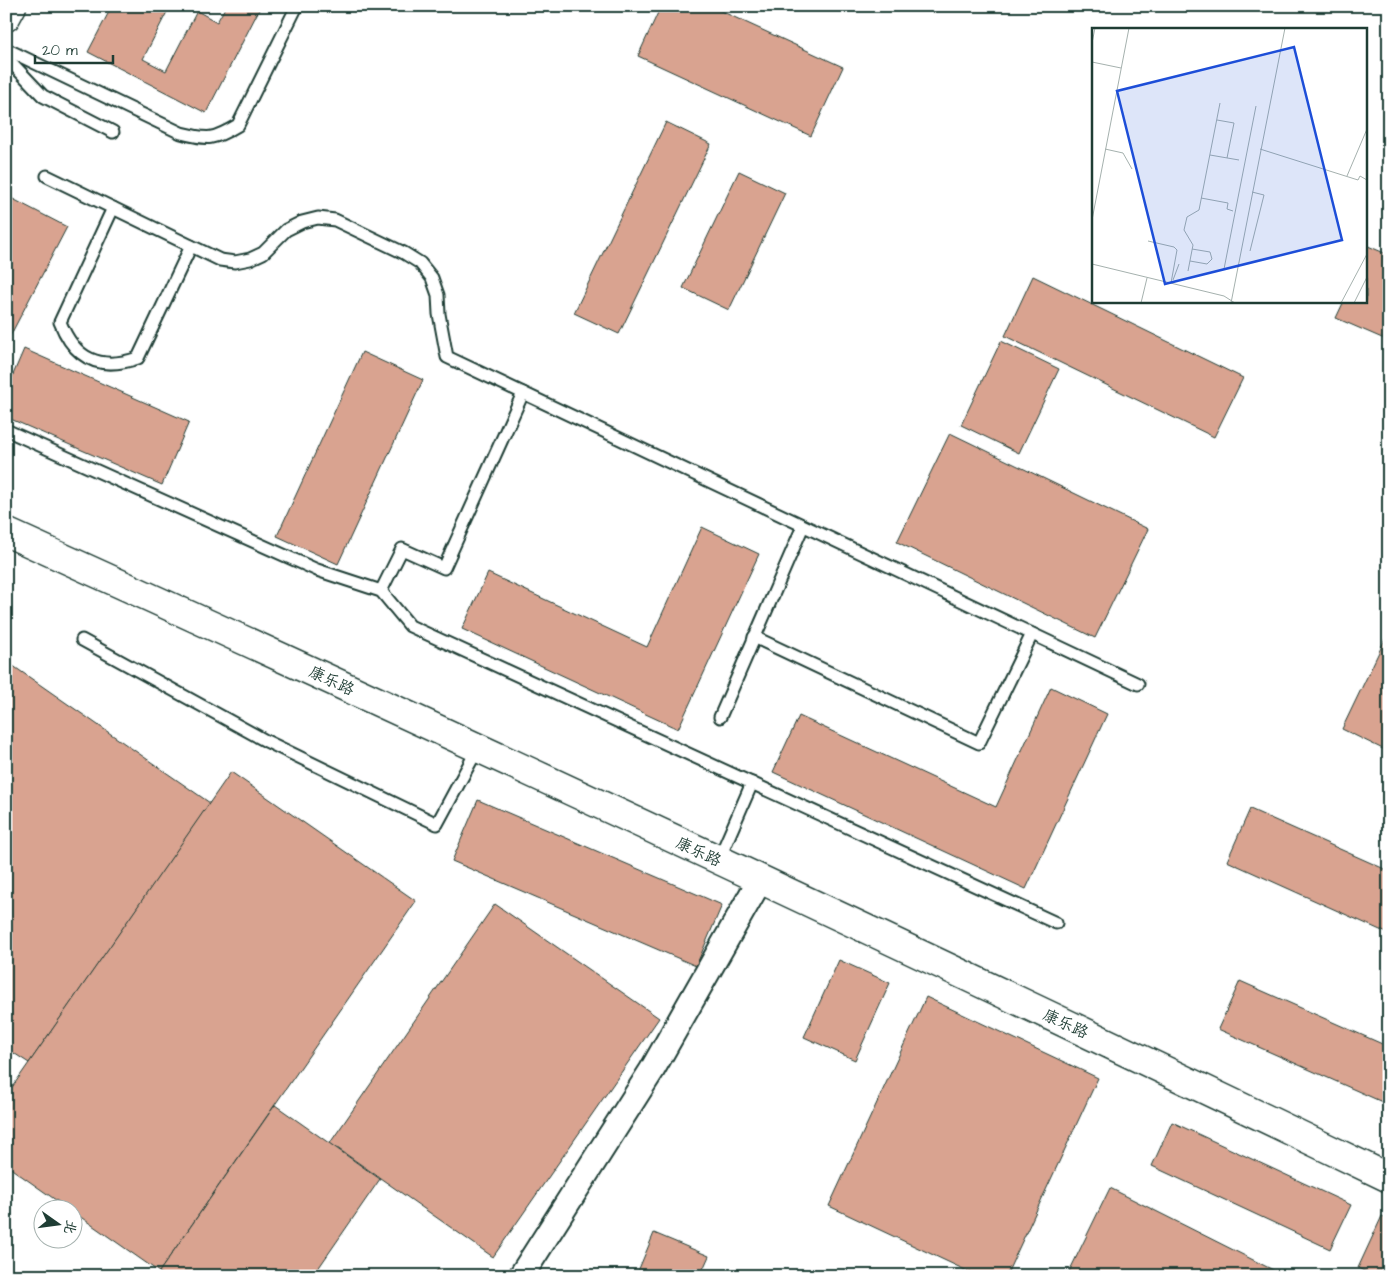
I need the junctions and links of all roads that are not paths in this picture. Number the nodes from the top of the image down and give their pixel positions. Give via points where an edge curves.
1 (12, 6) edge
2 (297, 6) edge
3 (6, 17) edge
4 (6, 49) edge
5 (6, 57) edge
6 (113, 132) dead end
7 (47, 176) dead end
8 (113, 208) junction
9 (191, 246) junction
10 (523, 393) junction
11 (6, 430) edge
12 (803, 526) junction
13 (6, 532) edge
14 (381, 591) junction
15 (1032, 634) junction
16 (754, 637) junction
17 (82, 640) dead end
18 (1138, 684) dead end
19 (720, 717) dead end
20 (478, 748) junction
21 (752, 783) junction
22 (718, 860) junction
23 (760, 880) junction
24 (1056, 923) dead end
25 (1389, 1178) edge
26 (521, 1276) edge

1 - 3 main road
2 - 4 lane via 238,125 207,139 181,133
5 - 6 lane via 43,96
7 - 8 lane
8 - 9 lane
8 - 9 lane via 60,322 66,337 90,360 114,364 138,358
9 - 10 lane via 220,260 235,262 263,253 286,230 302,222 318,218 336,220 420,263 432,278 438,295 438,314 447,357
10 - 12 lane
10 - 14 lane via 444,568 402,549
11 - 14 lane via 317,570
12 - 15 lane
12 - 16 lane
13 - 20 main road, 康乐路
14 - 21 lane via 410,626
15 - 16 lane via 980,743
15 - 18 lane
16 - 19 lane
17 - 20 lane via 266,741 436,824
20 - 22 main road, 康乐路
21 - 22 lane
21 - 24 lane
22 - 23 main road, 康乐路
23 - 25 main road, 康乐路
23 - 26 street via 652,1070

